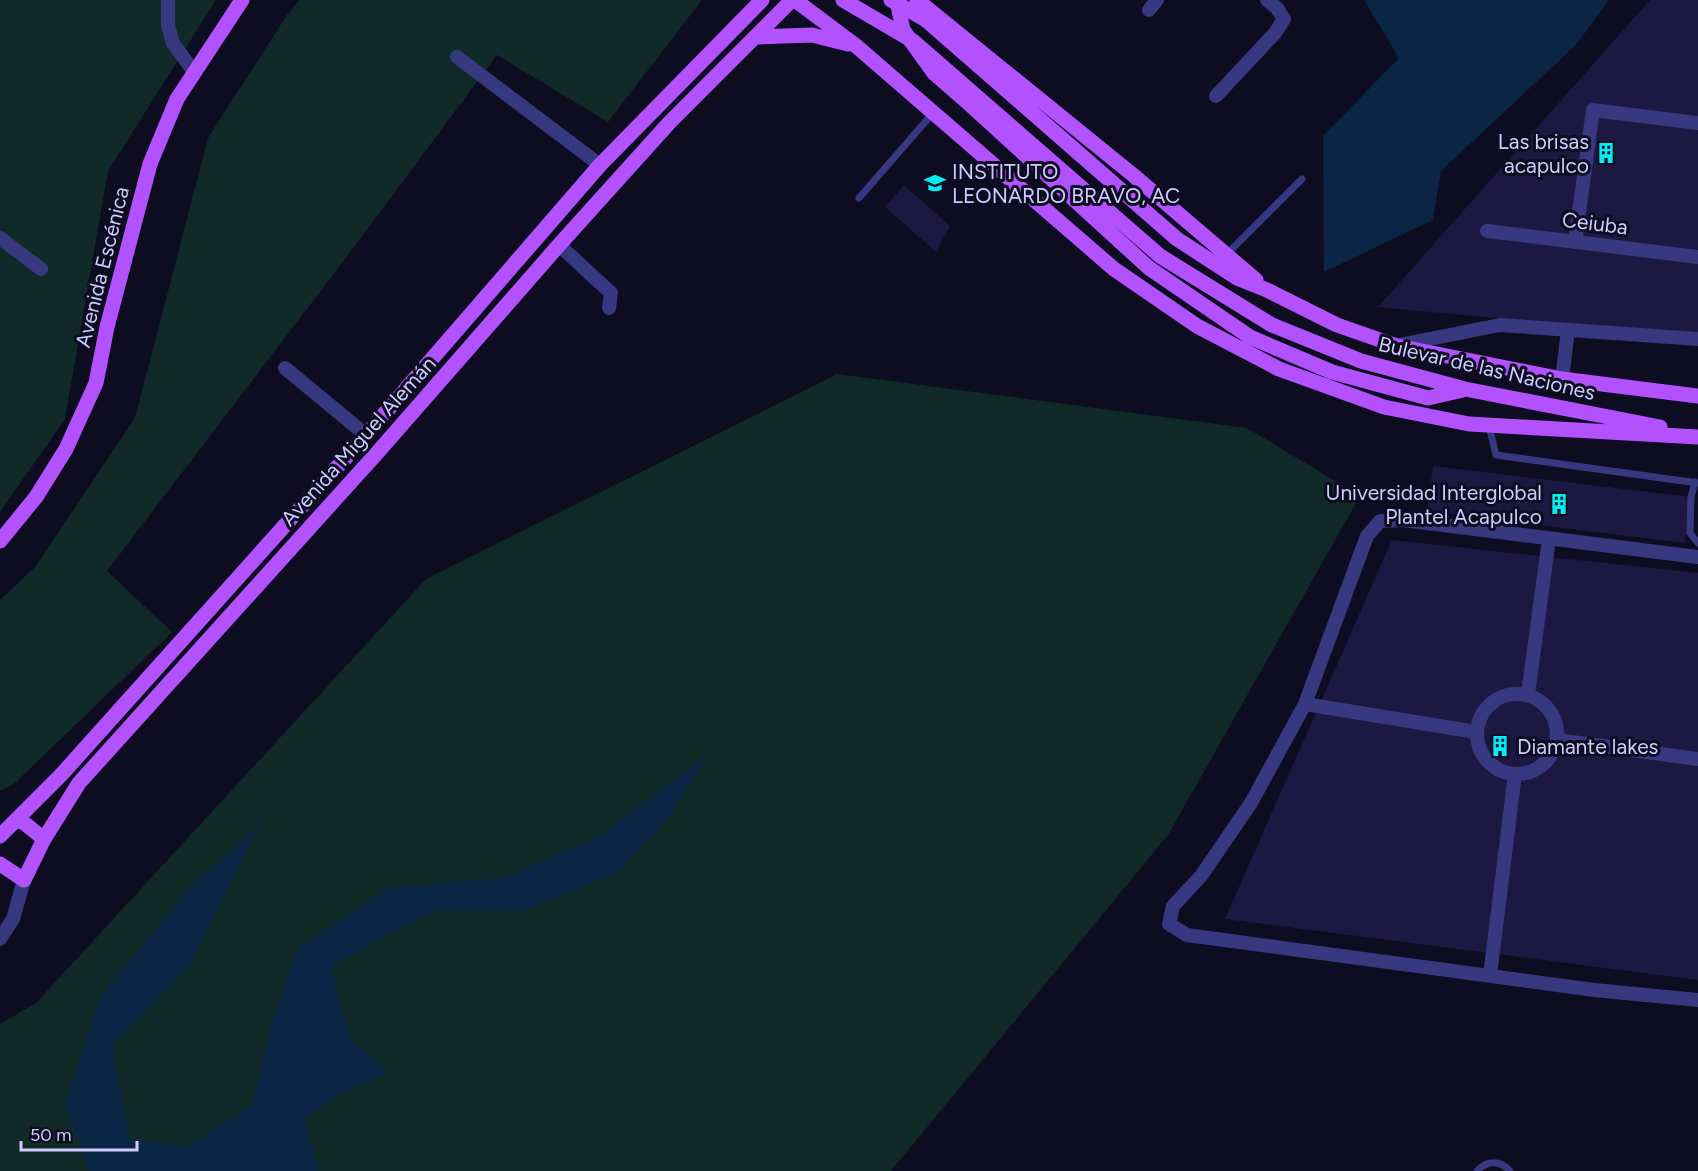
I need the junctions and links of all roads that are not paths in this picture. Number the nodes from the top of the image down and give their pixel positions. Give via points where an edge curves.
1 (168, 0) edge
2 (242, 0) edge
3 (747, 0) edge
4 (762, 0) edge
5 (793, 0) edge
6 (843, 0) edge
7 (891, 0) edge
8 (897, 0) edge
9 (917, 0) edge
10 (1267, 0) edge
11 (735, 29) junction
12 (756, 36) junction
13 (855, 45) junction
14 (457, 57) dead end
15 (194, 72) junction
16 (1216, 96) dead end
17 (933, 113) junction
18 (1698, 123) edge
19 (600, 165) junction
20 (1302, 179) dead end
21 (859, 198) dead end
22 (1488, 231) dead end
23 (0, 238) edge
24 (1575, 242) junction
25 (559, 245) junction
26 (1226, 255) junction
27 (1698, 257) edge
28 (41, 269) dead end
29 (1267, 290) junction
30 (609, 309) dead end
31 (1568, 330) junction
32 (1698, 339) edge
33 (1397, 345) junction
34 (285, 368) dead end
35 (1562, 379) junction
36 (1465, 389) junction
37 (1698, 396) edge
38 (1489, 424) junction
39 (366, 435) junction
40 (1698, 435) edge
41 (1697, 483) edge
42 (1550, 539) junction
43 (0, 541) edge
44 (1698, 543) edge
45 (1698, 557) edge
46 (1528, 694) junction
47 (1305, 704) junction
48 (1476, 732) junction
49 (1557, 740) junction
50 (1698, 759) edge
51 (1515, 774) junction
52 (18, 818) junction
53 (0, 836) edge
54 (44, 838) junction
55 (0, 864) edge
56 (24, 880) junction
57 (0, 939) edge
58 (1490, 975) junction
59 (1698, 1000) edge
60 (1477, 1171) edge
61 (1510, 1171) edge

1 - 15 street via 168,26 173,43
2 - 15 main road, Avenida Escénica
3 - 11 main road
4 - 11 main road, Avenida Miguel Alemán
5 - 12 main road, Avenida Miguel Alemán
5 - 13 main road
6 - 36 main road, Bulevar de las Naciones, bridge via 914,41 1160,256 1272,325 1361,361
7 - 29 main road, Bulevar de las Naciones via 926,20 1177,239 1237,278
8 - 36 main road, bridge via 903,30 934,73 1149,268 1251,337 1332,372 1428,398
9 - 26 main road
10 - 16 street via 1284,19
11 - 19 main road, Avenida Miguel Alemán
12 - 13 main road via 812,35
12 - 25 main road, Avenida Miguel Alemán via 669,123
13 - 17 main road
14 - 19 street
15 - 43 main road, Avenida Escénica via 177,99 150,164 96,383 66,449 36,497
17 - 21 lane
17 - 38 main road via 1114,269 1197,326 1279,369 1384,407 1469,424
18 - 24 street via 1593,110
19 - 39 main road, Avenida Miguel Alemán
20 - 26 lane
22 - 24 street, Ceiuba
23 - 28 street
24 - 27 street, Ceiuba
25 - 30 street via 611,293
25 - 54 main road, Avenida Miguel Alemán via 79,783
26 - 29 main road
29 - 33 main road, Bulevar de las Naciones via 1337,325
31 - 32 street
31 - 33 street via 1500,325
31 - 35 street
33 - 35 main road, Bulevar de las Naciones
34 - 39 street
35 - 37 main road, Bulevar de las Naciones
36 - 40 main road, Bulevar de las Naciones
38 - 40 main road
38 - 41 lane via 1496,455
39 - 52 main road, Avenida Miguel Alemán
41 - 44 lane via 1691,498 1690,533
42 - 45 street
42 - 46 street
42 - 47 street via 1403,520 1380,521 1367,536
46 - 48 street via 1510,693 1493,701 1481,714
46 - 49 street via 1548,707 1558,728
47 - 48 street
47 - 58 street via 1251,803 1201,876 1173,906 1169,924 1187,935
48 - 51 street via 1486,761
49 - 50 street
49 - 51 street via 1550,758 1534,771
51 - 58 street
52 - 53 main road, Avenida Miguel Alemán
52 - 54 main road
54 - 56 main road, Avenida Miguel Alemán
55 - 56 main road
56 - 57 street, Avenida Miguel Alemán via 13,918
58 - 59 street
60 - 61 lane via 1494,1162

